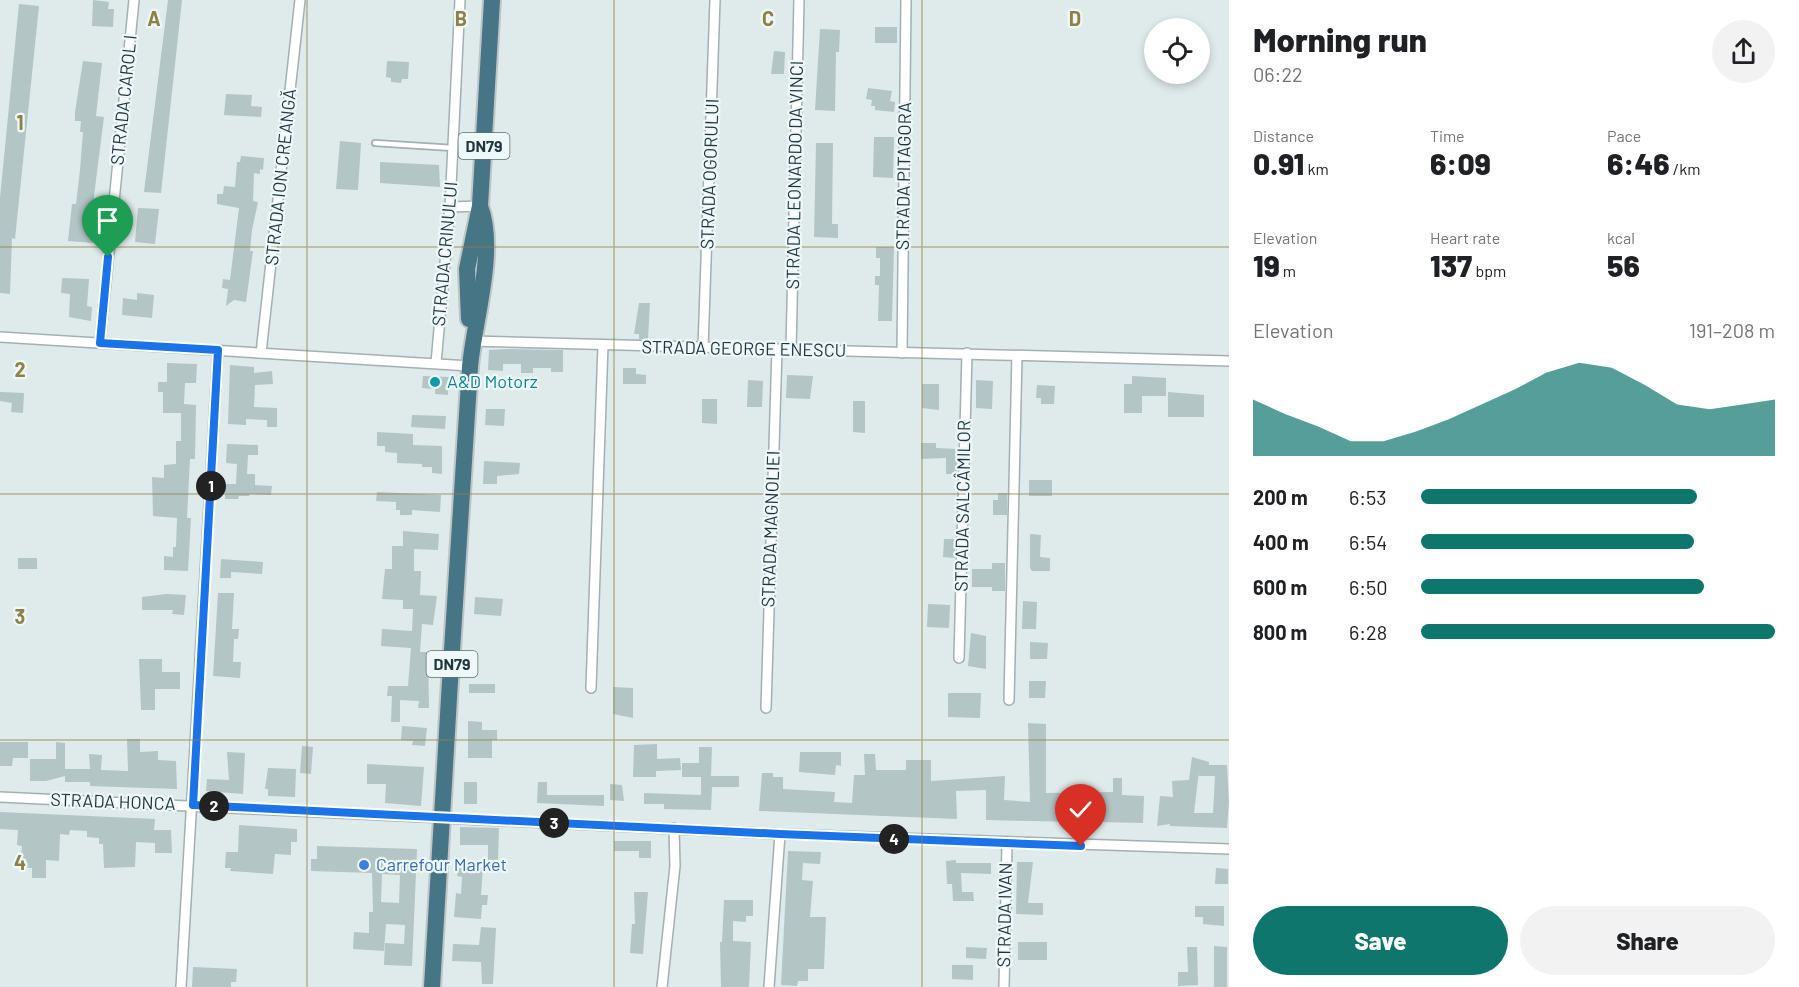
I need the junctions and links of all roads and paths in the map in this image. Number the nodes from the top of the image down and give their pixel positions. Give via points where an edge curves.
1 (134, 0) edge
2 (300, 0) edge
3 (460, 0) edge
4 (492, 0) edge
5 (715, 0) edge
6 (800, 0) edge
7 (906, 0) edge
8 (375, 143) dead end
9 (453, 148) junction
10 (480, 206) junction
11 (450, 207) junction
12 (0, 337) edge
13 (472, 341) junction
14 (100, 343) junction
15 (603, 345) junction
16 (703, 348) junction
17 (777, 349) junction
18 (218, 350) junction
19 (791, 350) junction
20 (902, 352) junction
21 (261, 353) junction
22 (967, 353) junction
23 (1017, 356) junction
24 (1229, 361) edge
25 (436, 363) junction
26 (470, 366) junction
27 (959, 658) dead end
28 (591, 688) dead end
29 (1009, 700) dead end
30 (766, 708) dead end
31 (0, 797) edge
32 (193, 805) junction
33 (442, 818) junction
34 (674, 828) junction
35 (780, 834) junction
36 (1007, 844) junction
37 (1229, 849) edge
38 (181, 987) edge
39 (432, 987) edge
40 (662, 987) edge
41 (769, 987) edge
42 (1004, 987) edge

1 - 14 street, STRADA CAROL I
2 - 21 street, STRADA ION CREANGĂ
3 - 9 street, STRADA CRINULUI
4 - 10 highway, DN79
5 - 16 street, STRADA OGORULUI
6 - 19 street, STRADA LEONARDO DA VINCI
7 - 20 street, STRADA PITAGORA
8 - 9 lane
9 - 11 street, STRADA CRINULUI
10 - 11 street
10 - 13 highway, DN79 via 485,248
11 - 25 street, STRADA CRINULUI
12 - 14 street
13 - 15 street, STRADA GEORGE ENESCU
13 - 26 highway, DN79
14 - 18 street
15 - 16 street, STRADA GEORGE ENESCU
15 - 28 street
16 - 17 street, STRADA GEORGE ENESCU
17 - 19 street, STRADA GEORGE ENESCU
17 - 30 street, STRADA MAGNOLIEI
18 - 21 street
18 - 32 street
19 - 20 street, STRADA GEORGE ENESCU
20 - 22 street, STRADA GEORGE ENESCU
21 - 25 street
22 - 23 street, STRADA GEORGE ENESCU
22 - 27 street, STRADA SALCÂMILOR
23 - 24 street, STRADA GEORGE ENESCU
23 - 29 street
25 - 26 street
26 - 33 highway, DN79
31 - 32 street, STRADA HONCA
32 - 33 street, STRADA HONCA
32 - 38 street
33 - 34 street, STRADA HONCA
33 - 39 highway, DN79
34 - 35 street, STRADA HONCA
34 - 40 street via 675,866
35 - 36 street, STRADA HONCA
35 - 41 street
36 - 37 street, STRADA HONCA
36 - 42 street, STRADA IVAN

